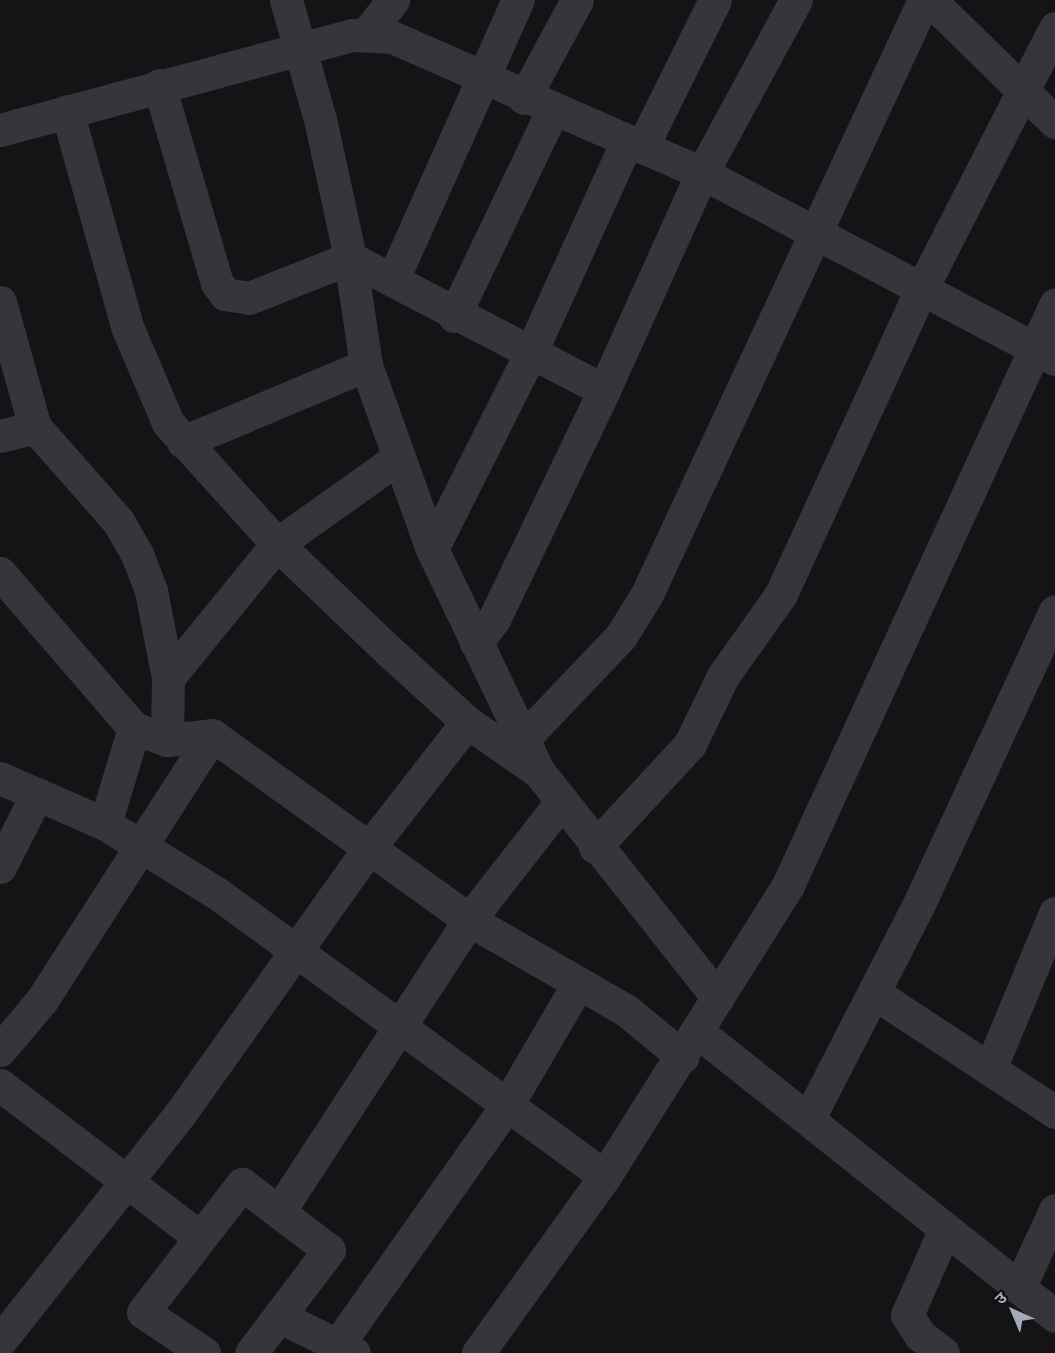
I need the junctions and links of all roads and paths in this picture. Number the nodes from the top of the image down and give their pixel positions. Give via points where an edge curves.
1 (286, 0) edge
2 (393, 0) edge
3 (518, 0) edge
4 (577, 0) edge
5 (715, 0) edge
6 (796, 0) edge
7 (924, 0) edge
8 (930, 0) edge
9 (1055, 28) edge
10 (368, 32) junction
11 (301, 48) junction
12 (482, 79) junction
13 (159, 85) junction
14 (1022, 88) junction
15 (538, 103) junction
16 (67, 111) junction
17 (1055, 122) edge
18 (0, 130) edge
19 (635, 144) junction
20 (702, 173) junction
21 (818, 230) junction
22 (350, 258) junction
23 (393, 279) junction
24 (922, 288) junction
25 (0, 302) edge
26 (1055, 305) edge
27 (454, 316) junction
28 (1046, 353) edge
29 (530, 354) junction
30 (366, 365) junction
31 (604, 390) junction
32 (35, 427) junction
33 (0, 436) edge
34 (183, 442) junction
35 (398, 458) junction
36 (277, 544) junction
37 (432, 549) junction
38 (0, 573) edge
39 (1055, 611) edge
40 (476, 643) junction
41 (168, 678) junction
42 (467, 722) junction
43 (134, 728) junction
44 (212, 735) junction
45 (524, 738) junction
46 (167, 740) junction
47 (539, 772) junction
48 (0, 778) edge
49 (37, 794) junction
50 (562, 801) junction
51 (105, 824) junction
52 (139, 843) junction
53 (595, 847) junction
54 (369, 848) junction
55 (0, 867) edge
56 (1055, 913) edge
57 (469, 920) junction
58 (298, 954) junction
59 (578, 984) junction
60 (874, 993) junction
61 (718, 998) junction
62 (398, 1026) junction
63 (691, 1044) junction
64 (0, 1050) edge
65 (990, 1069) junction
66 (0, 1085) edge
67 (508, 1102) junction
68 (1055, 1112) edge
69 (809, 1118) junction
70 (605, 1176) junction
71 (124, 1183) junction
72 (280, 1210) junction
73 (1055, 1210) edge
74 (945, 1229) junction
75 (198, 1236) junction
76 (1019, 1288) junction
77 (1055, 1316) edge
78 (280, 1317) junction
79 (0, 1341) edge
80 (169, 1344) edge
81 (342, 1350) edge
82 (204, 1353) edge
83 (251, 1353) edge
84 (478, 1353) edge
85 (943, 1353) edge

1 - 11 street
2 - 10 street
3 - 12 street
4 - 15 street
5 - 19 street
6 - 20 street
7 - 21 street
8 - 14 street
9 - 14 street
10 - 11 street
10 - 12 street via 422,49
11 - 13 street
11 - 22 street
12 - 15 street
12 - 23 street
13 - 16 street
13 - 22 street via 217,283 225,294 249,298
14 - 17 street
14 - 24 street
15 - 19 street
15 - 27 street
16 - 18 street
16 - 34 street via 128,328 168,423
19 - 20 street
19 - 29 street
20 - 21 street
20 - 31 street
21 - 24 street
21 - 45 street via 647,594 621,636
22 - 23 street
22 - 30 street
23 - 27 street
24 - 28 street
24 - 53 street via 781,594 723,676 690,744
25 - 32 street
26 - 28 street
27 - 29 street
28 - 61 street via 788,885
29 - 31 street
29 - 37 street
30 - 34 street
30 - 35 street
31 - 40 street via 494,619
32 - 33 street
32 - 41 street via 118,521 137,554 151,591
34 - 36 street
35 - 36 street
35 - 37 street
36 - 41 street
36 - 42 street
37 - 40 street
38 - 43 street
39 - 60 street
40 - 45 street
41 - 46 street
42 - 47 street
42 - 54 street
43 - 46 street
43 - 51 street
44 - 46 street
44 - 52 street
44 - 54 street
45 - 47 street
47 - 50 street
48 - 49 street
49 - 51 street
49 - 55 street
50 - 53 street
50 - 57 street
51 - 52 street
52 - 58 street
52 - 64 street via 42,1000
53 - 61 street
54 - 57 street
54 - 58 street
56 - 65 street
57 - 59 street
57 - 62 street
58 - 62 street
58 - 71 street
59 - 63 street
59 - 67 street
60 - 65 street
60 - 69 street
61 - 63 street
62 - 67 street
62 - 72 street
63 - 69 street
63 - 70 street
65 - 68 street
66 - 71 street
67 - 70 street
67 - 81 street
69 - 74 street
70 - 84 street
71 - 75 street
71 - 79 street
72 - 75 street via 242,1184
72 - 78 street via 329,1250
73 - 76 street
74 - 76 street
74 - 85 street via 907,1315 920,1335
75 - 80 street via 143,1312
76 - 77 street
78 - 81 street
78 - 83 street
80 - 82 street

